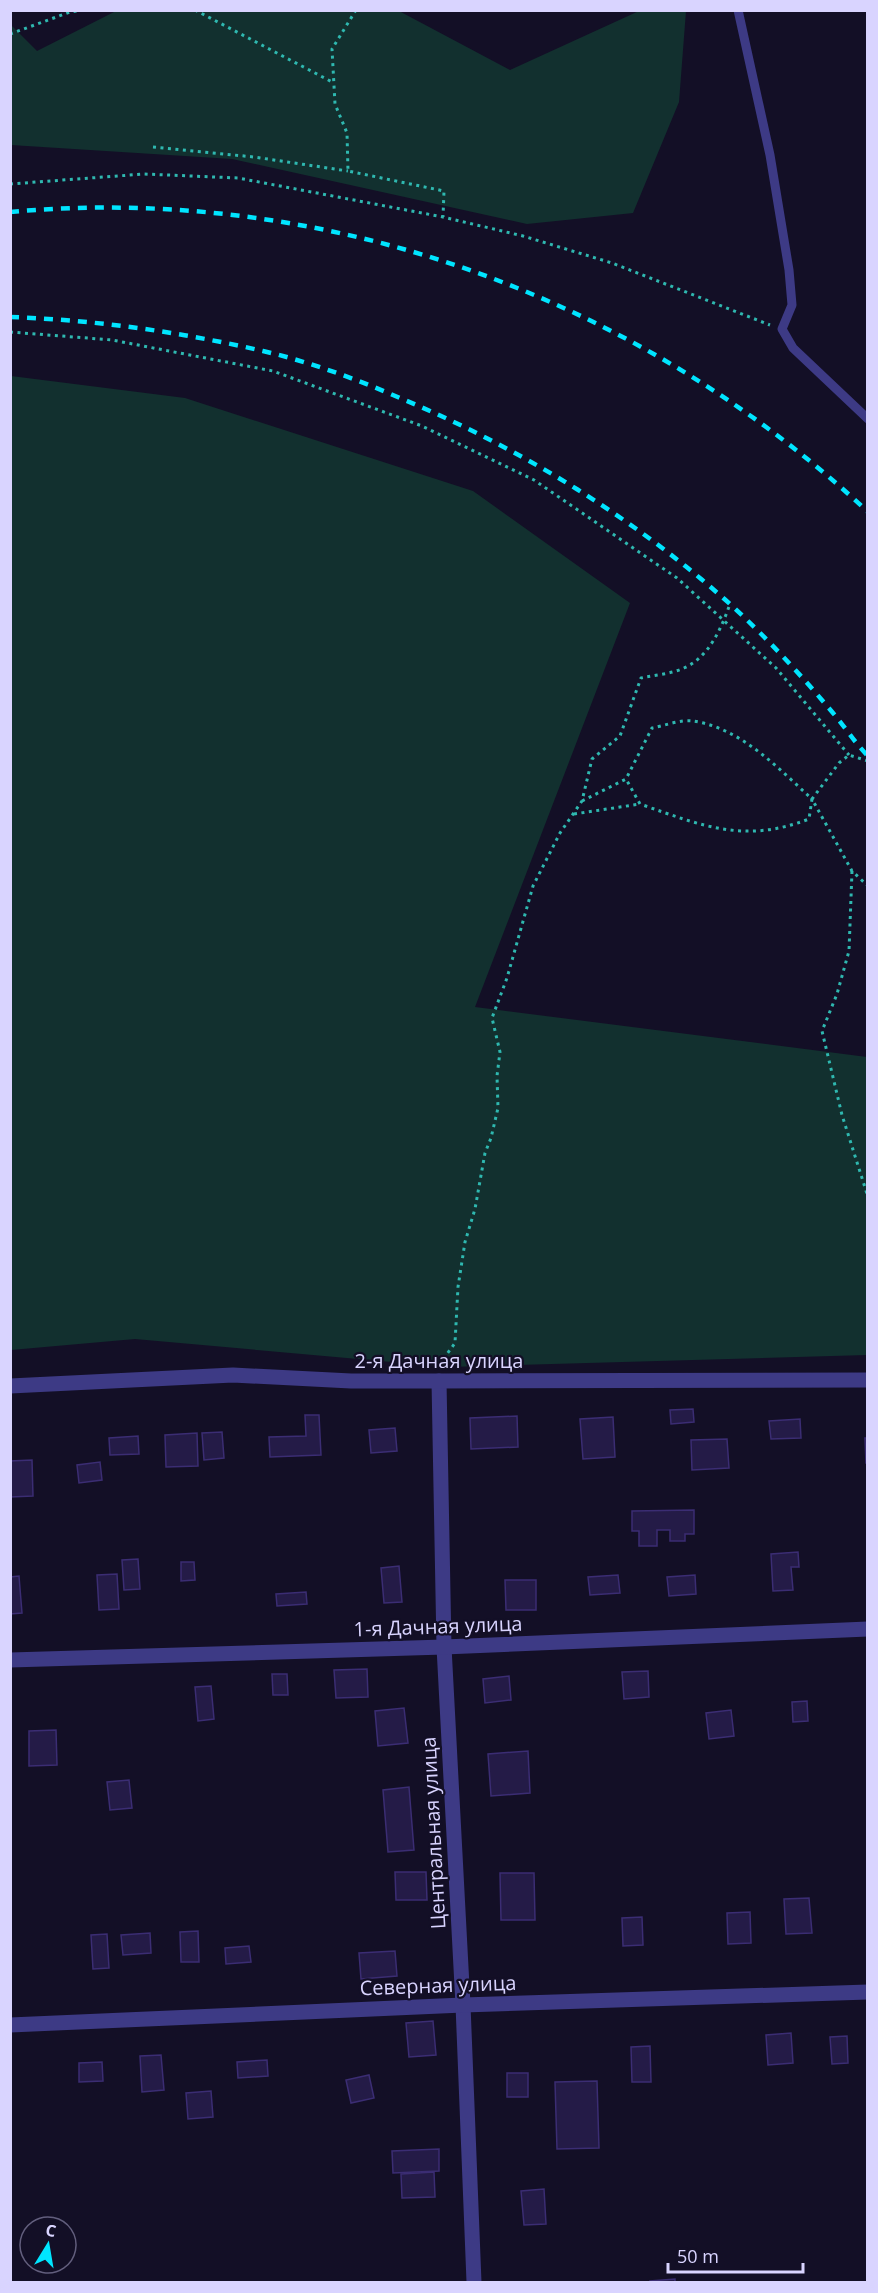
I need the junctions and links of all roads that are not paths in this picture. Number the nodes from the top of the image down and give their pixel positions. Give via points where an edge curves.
1 (738, 10) edge
2 (867, 419) edge
3 (867, 1380) edge
4 (439, 1382) junction
5 (10, 1386) edge
6 (867, 1629) edge
7 (444, 1647) junction
8 (10, 1660) edge
9 (867, 1992) edge
10 (463, 2005) junction
11 (10, 2025) edge
12 (474, 2283) edge

1 - 2 lane via 770,155 789,270 792,305 782,329 793,348
3 - 4 street, 2-я Дачная улица
4 - 5 street, 2-я Дачная улица via 233,1375
4 - 7 street, Центральная улица
6 - 7 street, 1-я Дачная улица
7 - 8 street, 1-я Дачная улица
7 - 10 street, Центральная улица
9 - 10 street, Северная улица
10 - 11 street, Северная улица
10 - 12 street, Центральная улица

